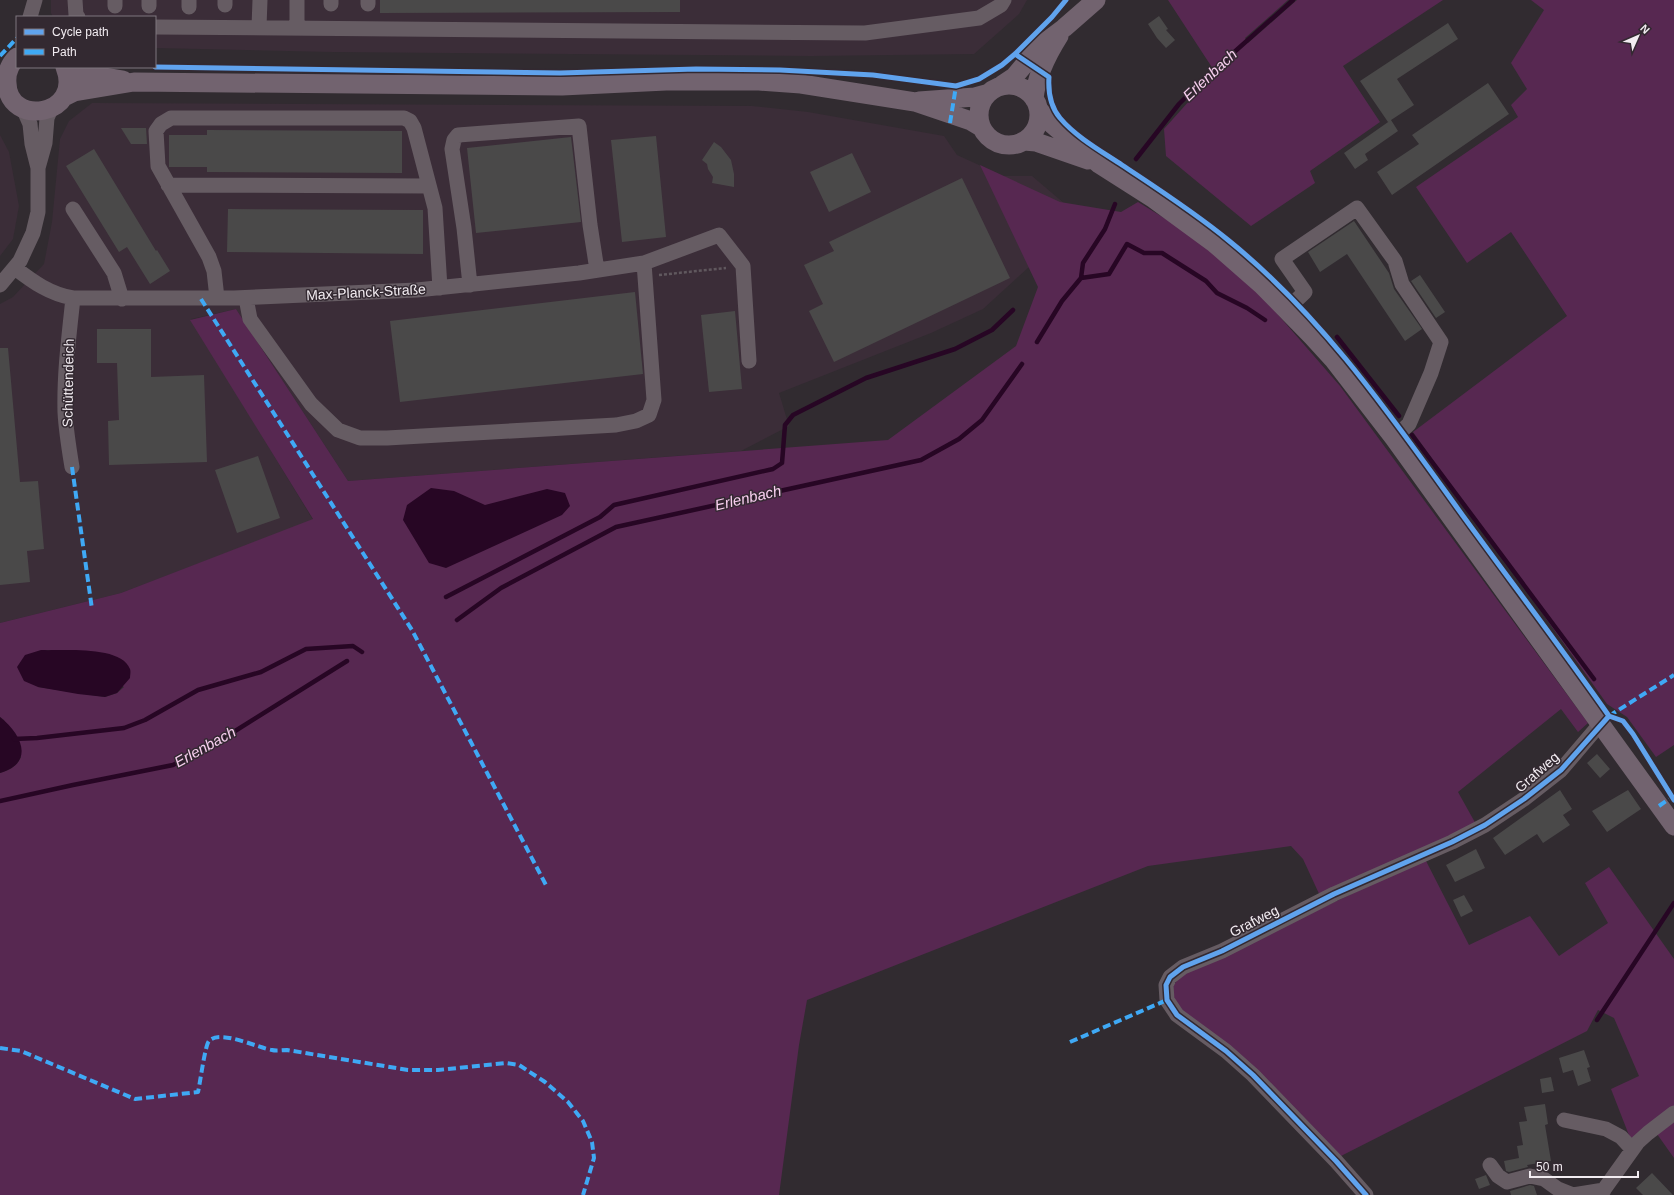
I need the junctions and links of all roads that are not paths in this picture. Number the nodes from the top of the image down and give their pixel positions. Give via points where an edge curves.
1 (36, 0) edge
2 (75, 0) edge
3 (260, 0) edge
4 (297, 0) edge
5 (1004, 0) edge
6 (1096, 0) edge
7 (30, 16) edge
8 (43, 16) edge
9 (77, 16) edge
10 (156, 26) edge
11 (259, 27) junction
12 (297, 28) junction
13 (1064, 28) junction
14 (9, 65) edge
15 (66, 68) edge
16 (68, 68) edge
17 (134, 82) junction
18 (994, 90) junction
19 (11, 98) edge
20 (915, 102) junction
21 (58, 103) junction
22 (1036, 104) junction
23 (981, 127) junction
24 (1024, 141) junction
25 (1099, 164) junction
26 (38, 168) junction
27 (168, 185) junction
28 (429, 186) junction
29 (73, 209) dead end
30 (644, 263) junction
31 (15, 268) junction
32 (597, 270) junction
33 (470, 284) junction
34 (0, 285) edge
35 (440, 288) junction
36 (73, 298) junction
37 (217, 298) junction
38 (246, 298) junction
39 (122, 299) junction
40 (1287, 309) junction
41 (749, 361) dead end
42 (1394, 438) junction
43 (72, 468) dead end
44 (1601, 723) junction
45 (1674, 826) edge
46 (1674, 1113) edge
47 (1564, 1120) dead end
48 (1632, 1149) junction
49 (1490, 1165) dead end
50 (1602, 1192) edge
51 (1366, 1195) edge
52 (1572, 1195) edge

1 - 7 street
1 - 8 street
2 - 9 street
3 - 11 street
4 - 12 street
5 - 12 street via 1001,5 979,18 865,33
6 - 13 main road
10 - 11 street
11 - 12 street
13 - 18 main road via 1040,46 1014,77
13 - 22 main road via 1040,72 1035,88
14 - 19 main road via 6,80
15 - 21 main road via 68,85
16 - 17 main road via 74,72
17 - 20 main road via 562,86 666,81 744,81 802,84
17 - 21 main road via 81,90
18 - 20 main road via 975,97
18 - 22 main road via 1011,85 1020,87 1028,92
18 - 23 main road via 982,102 979,110
19 - 21 main road via 37,112
19 - 26 street via 30,124
20 - 23 main road via 971,121
21 - 26 street via 47,118 45,144
22 - 24 main road via 1036,128
22 - 25 main road via 1053,126
23 - 24 main road via 996,142 1010,145
24 - 25 main road via 1036,142
25 - 40 main road via 1154,199 1214,243
26 - 31 street via 36,224 30,242
27 - 28 street
27 - 28 street via 158,166 156,131 161,124 171,118 404,118 410,121 414,128
27 - 37 street via 209,257 214,271
28 - 35 street via 435,208
29 - 39 street via 114,273
30 - 32 street, Max-Planck-Straße
30 - 38 street via 654,400 648,415 636,421 616,425 360,438 338,430 311,404 250,319
30 - 41 street, Max-Planck-Straße via 719,235 743,266
31 - 34 street
31 - 36 street, Max-Planck-Straße via 51,292
32 - 33 street, Max-Planck-Straße
32 - 33 street via 579,126 458,135 452,149
33 - 35 street, Max-Planck-Straße
35 - 38 street, Max-Planck-Straße
36 - 39 street, Max-Planck-Straße
36 - 43 street, Schüttendeich via 65,412
37 - 38 street, Max-Planck-Straße
37 - 39 street, Max-Planck-Straße
40 - 42 main road via 1333,360
40 - 42 street via 1305,292 1282,259 1356,208 1395,261 1402,284 1441,342 1409,424
42 - 44 main road
44 - 45 main road
44 - 51 street, Grafweg via 1561,770 1485,825 1334,894 1222,951 1183,967 1170,977 1166,985 1167,1000 1178,1014 1253,1075
46 - 48 street via 1648,1132
47 - 48 street via 1606,1129 1621,1137
48 - 50 street
49 - 52 street via 1498,1176 1507,1182 1530,1176 1544,1179
50 - 52 street

